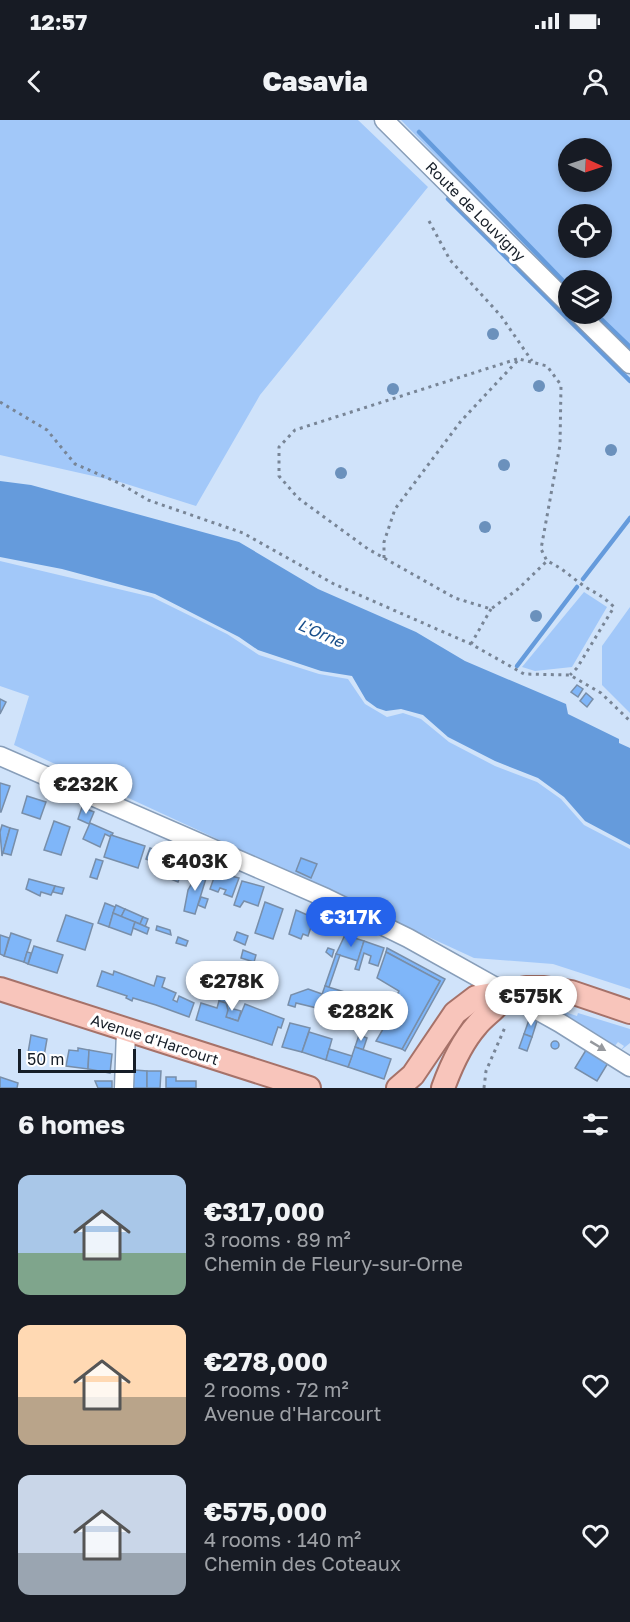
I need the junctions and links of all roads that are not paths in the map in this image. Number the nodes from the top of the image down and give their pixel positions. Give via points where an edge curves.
1 (384, 120) edge
2 (558, 293) edge
3 (589, 324) edge
4 (630, 364) edge
5 (0, 756) edge
6 (1, 991) edge
7 (505, 993) junction
8 (630, 1012) edge
9 (126, 1030) junction
10 (629, 1063) edge
11 (408, 1087) edge
12 (124, 1088) edge
13 (309, 1088) edge
14 (443, 1088) edge

1 - 2 street, Route de Louvigny
3 - 4 street
5 - 7 street via 326,898 463,967
6 - 9 main road, Avenue d'Harcourt
7 - 8 main road via 526,988 571,992
7 -> 10 street
7 - 11 main road via 476,997
7 - 14 main road via 500,1004 477,1024
9 - 12 street
9 - 13 main road, Avenue d'Harcourt

